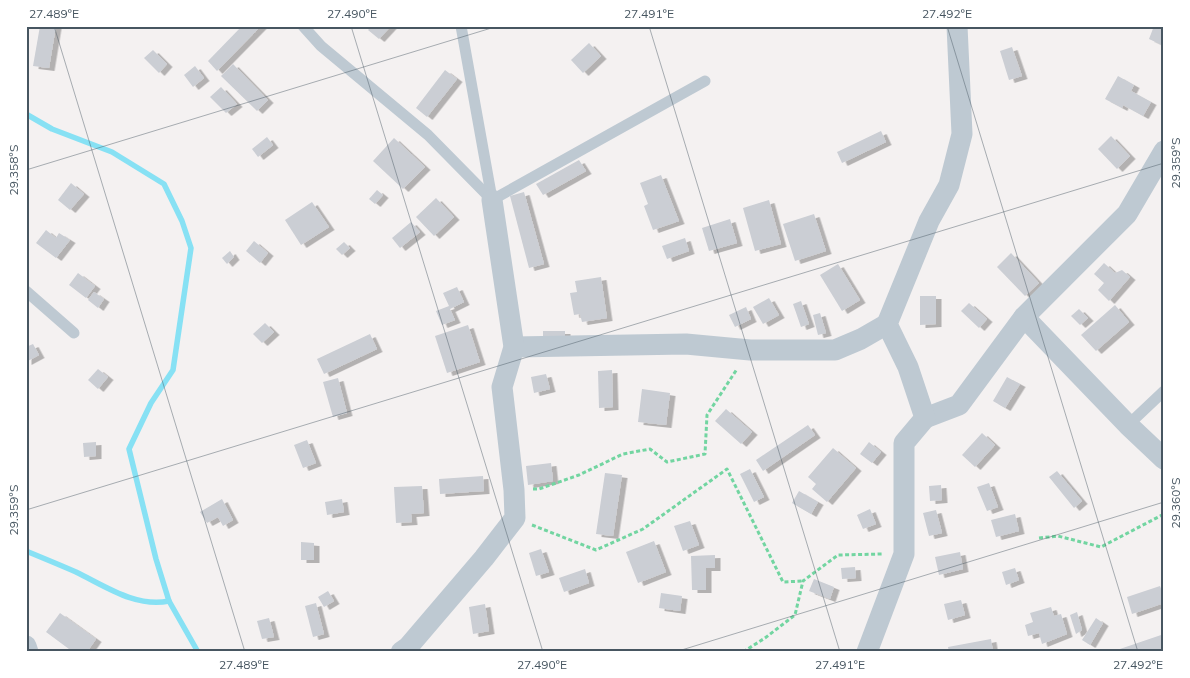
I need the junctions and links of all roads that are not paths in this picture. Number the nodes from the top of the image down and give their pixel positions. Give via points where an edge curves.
1 (303, 26) edge
2 (461, 26) edge
3 (956, 26) edge
4 (705, 81) dead end
5 (1164, 151) edge
6 (492, 200) junction
7 (26, 291) edge
8 (1024, 317) junction
9 (887, 324) junction
10 (74, 333) dead end
11 (514, 346) junction
12 (1164, 391) edge
13 (925, 418) junction
14 (1128, 425) junction
15 (1164, 459) edge
16 (26, 646) edge
17 (28, 652) edge
18 (401, 652) edge
19 (867, 652) edge

1 - 6 lane via 321,46 428,135
2 - 6 lane
3 - 9 street via 962,134 949,185 929,221
4 - 6 lane
5 - 8 street via 1127,214
6 - 11 street
7 - 10 lane
8 - 13 street via 959,405
8 - 14 street
9 - 11 street via 835,350 750,350 686,344
9 - 13 street via 908,367
11 - 18 street via 502,387 515,518
12 - 14 lane
13 - 19 street via 904,443 904,554
14 - 15 street
16 - 17 street

